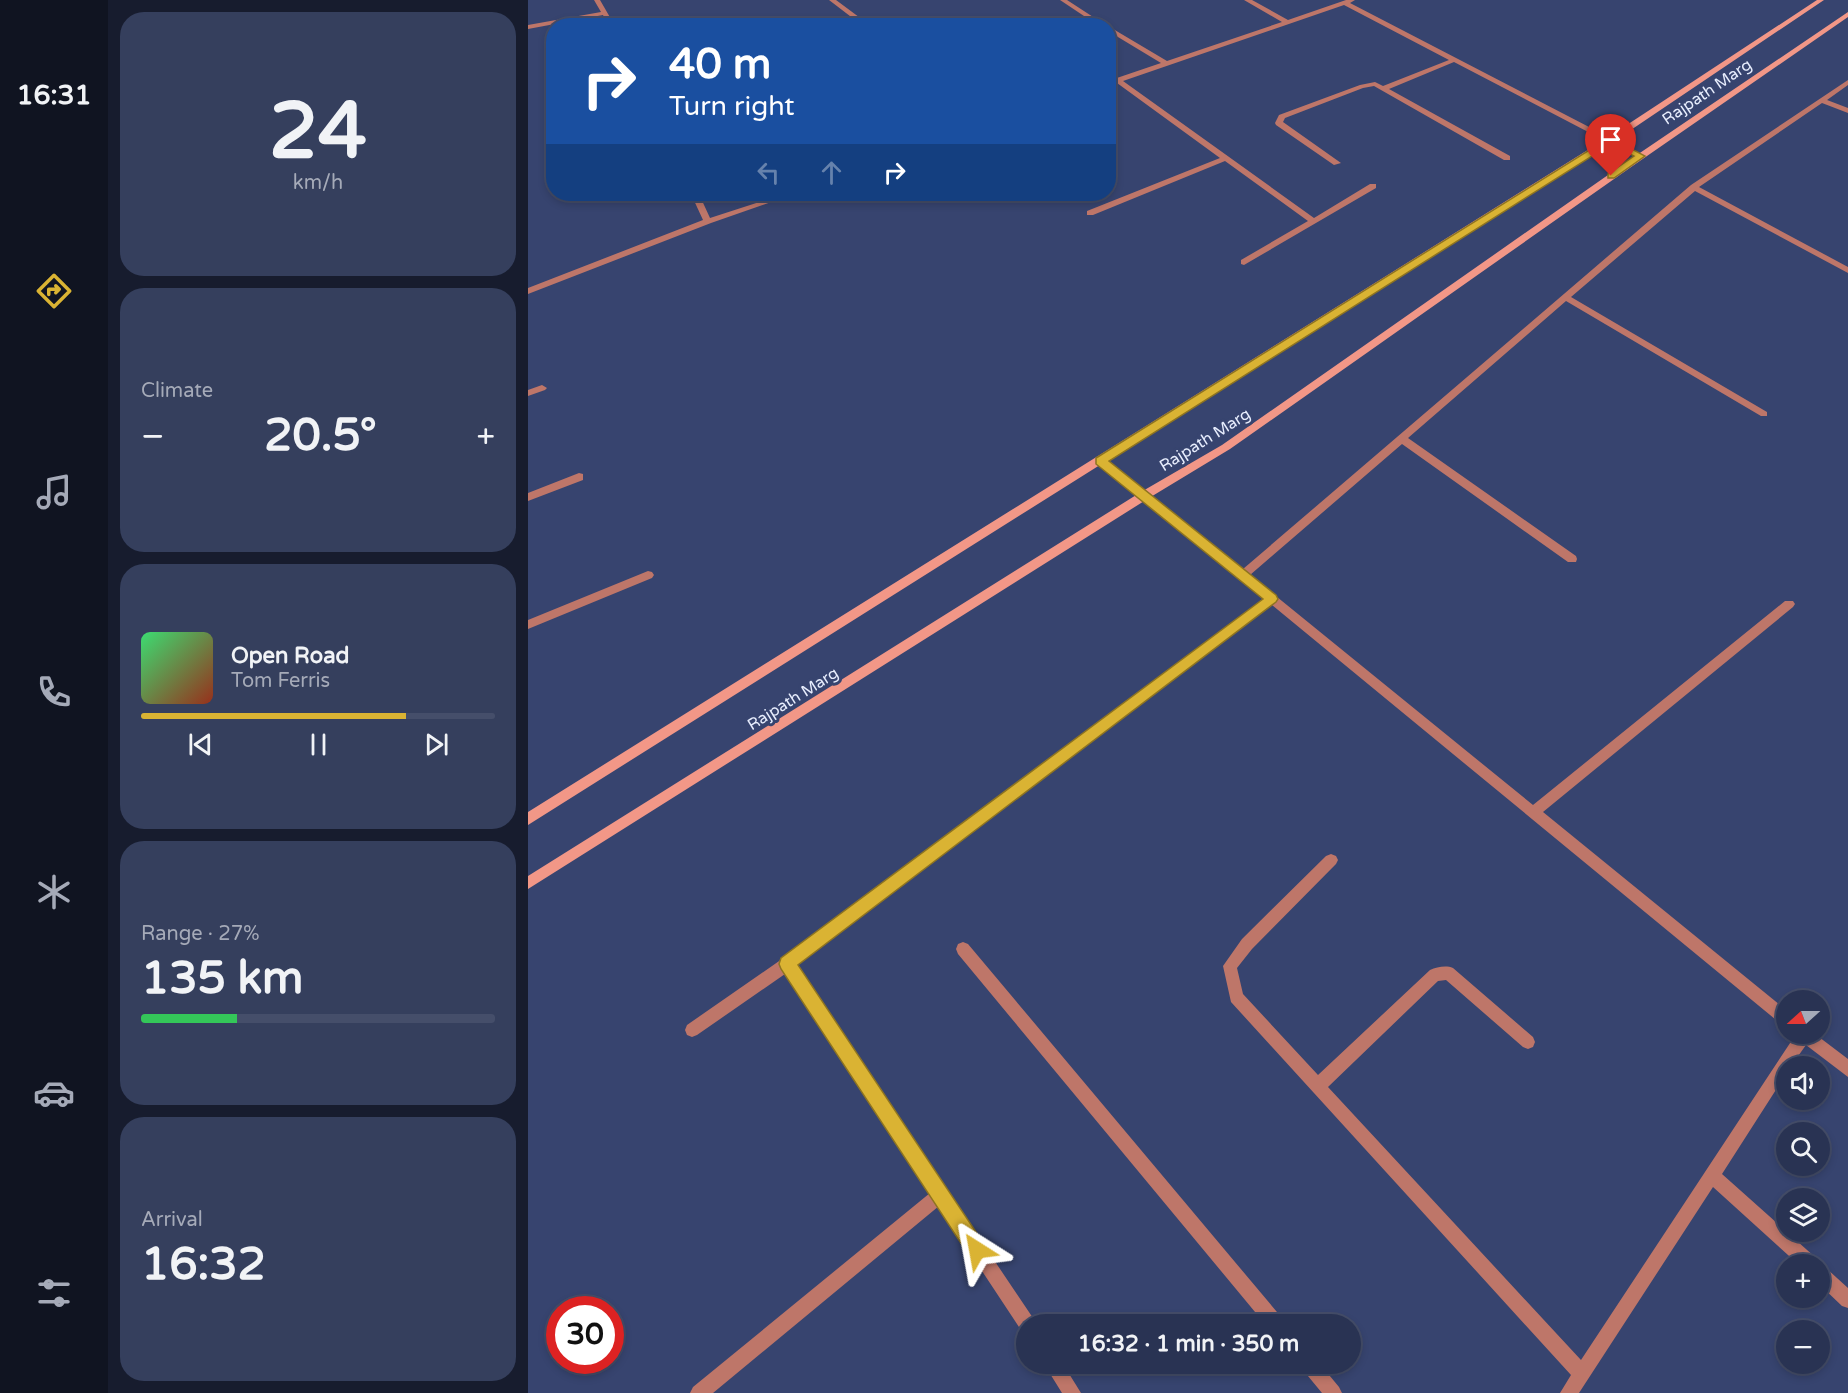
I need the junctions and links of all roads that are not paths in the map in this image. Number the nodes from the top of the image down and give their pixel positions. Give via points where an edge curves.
1 (597, 0) edge
2 (832, 0) edge
3 (1063, 0) edge
4 (1247, 0) edge
5 (1821, 0) edge
6 (1349, 1) edge
7 (605, 14) junction
8 (1848, 14) edge
9 (581, 18) edge
10 (607, 18) edge
11 (857, 18) edge
12 (1091, 18) edge
13 (1287, 22) junction
14 (546, 24) edge
15 (528, 27) edge
16 (1116, 33) edge
17 (1454, 60) junction
18 (1167, 64) junction
19 (1118, 81) joint
20 (1848, 82) edge
21 (1384, 88) junction
22 (1822, 100) junction
23 (1848, 111) edge
24 (1610, 140) junction
25 (1641, 156) junction
26 (1226, 158) junction
27 (1507, 158) dead end
28 (1337, 163) dead end
29 (1373, 186) dead end
30 (1694, 187) junction
31 (698, 201) edge
32 (769, 201) edge
33 (1090, 213) dead end
34 (708, 221) junction
35 (1313, 221) junction
36 (1244, 262) dead end
37 (1848, 270) edge
38 (528, 289) edge
39 (1565, 297) junction
40 (542, 388) dead end
41 (528, 393) edge
42 (1764, 414) dead end
43 (1401, 438) junction
44 (1101, 461) junction
45 (579, 477) dead end
46 (1145, 495) junction
47 (528, 497) edge
48 (1572, 559) dead end
49 (648, 575) dead end
50 (1243, 575) junction
51 (1272, 599) junction
52 (1789, 604) dead end
53 (528, 625) edge
54 (1534, 812) junction
55 (528, 819) edge
56 (1331, 860) dead end
57 (528, 883) edge
58 (963, 949) dead end
59 (787, 964) junction
60 (1776, 1011) edge
61 (692, 1030) dead end
62 (1527, 1042) dead end
63 (1797, 1044) edge
64 (1817, 1044) edge
65 (1847, 1067) edge
66 (1318, 1086) junction
67 (1711, 1175) junction
68 (940, 1195) junction
69 (1799, 1254) edge
70 (1830, 1283) edge
71 (1848, 1300) edge
72 (1020, 1314) edge
73 (1268, 1314) edge
74 (1060, 1374) edge
75 (1317, 1374) edge
76 (1582, 1374) junction
77 (699, 1393) edge
78 (1072, 1393) edge
79 (1333, 1393) edge
80 (1569, 1393) edge

1 - 7 street
2 - 11 street
3 - 12 street
4 - 13 street
5 - 24 main road, Rajpath Marg
6 - 13 street
6 - 17 street
7 - 9 street
7 - 10 street
8 - 25 main road, Rajpath Marg
13 - 18 street
14 - 15 street
16 - 18 street
17 - 21 street
17 - 24 street
18 - 19 street
19 - 26 street
20 - 22 street
21 - 27 street
21 - 28 street via 1375,84 1362,86 1282,117 1279,123
22 - 23 street
22 - 30 street
24 - 25 street
24 - 44 main road, Rajpath Marg
25 - 46 main road, Rajpath Marg via 1226,447
26 - 33 street
26 - 35 street
29 - 35 street
30 - 37 street
30 - 39 street
31 - 34 street
32 - 34 street
34 - 38 street
35 - 36 street
39 - 42 street
39 - 43 street
40 - 41 street
43 - 48 street
43 - 50 street
44 - 46 street
44 - 55 main road, Rajpath Marg
45 - 47 street
46 - 50 street
46 - 57 main road, Rajpath Marg
49 - 53 street
50 - 51 street
51 - 54 street
51 - 59 street
52 - 54 street
54 - 60 street
56 - 66 street via 1230,966 1236,997
58 - 73 street
59 - 61 street
59 - 68 street
62 - 66 street via 1448,973 1434,975
63 - 67 street
64 - 65 street
66 - 76 street
67 - 69 street
67 - 76 street
68 - 72 street
68 - 77 street
70 - 71 street
74 - 78 street
75 - 79 street
76 - 80 street

